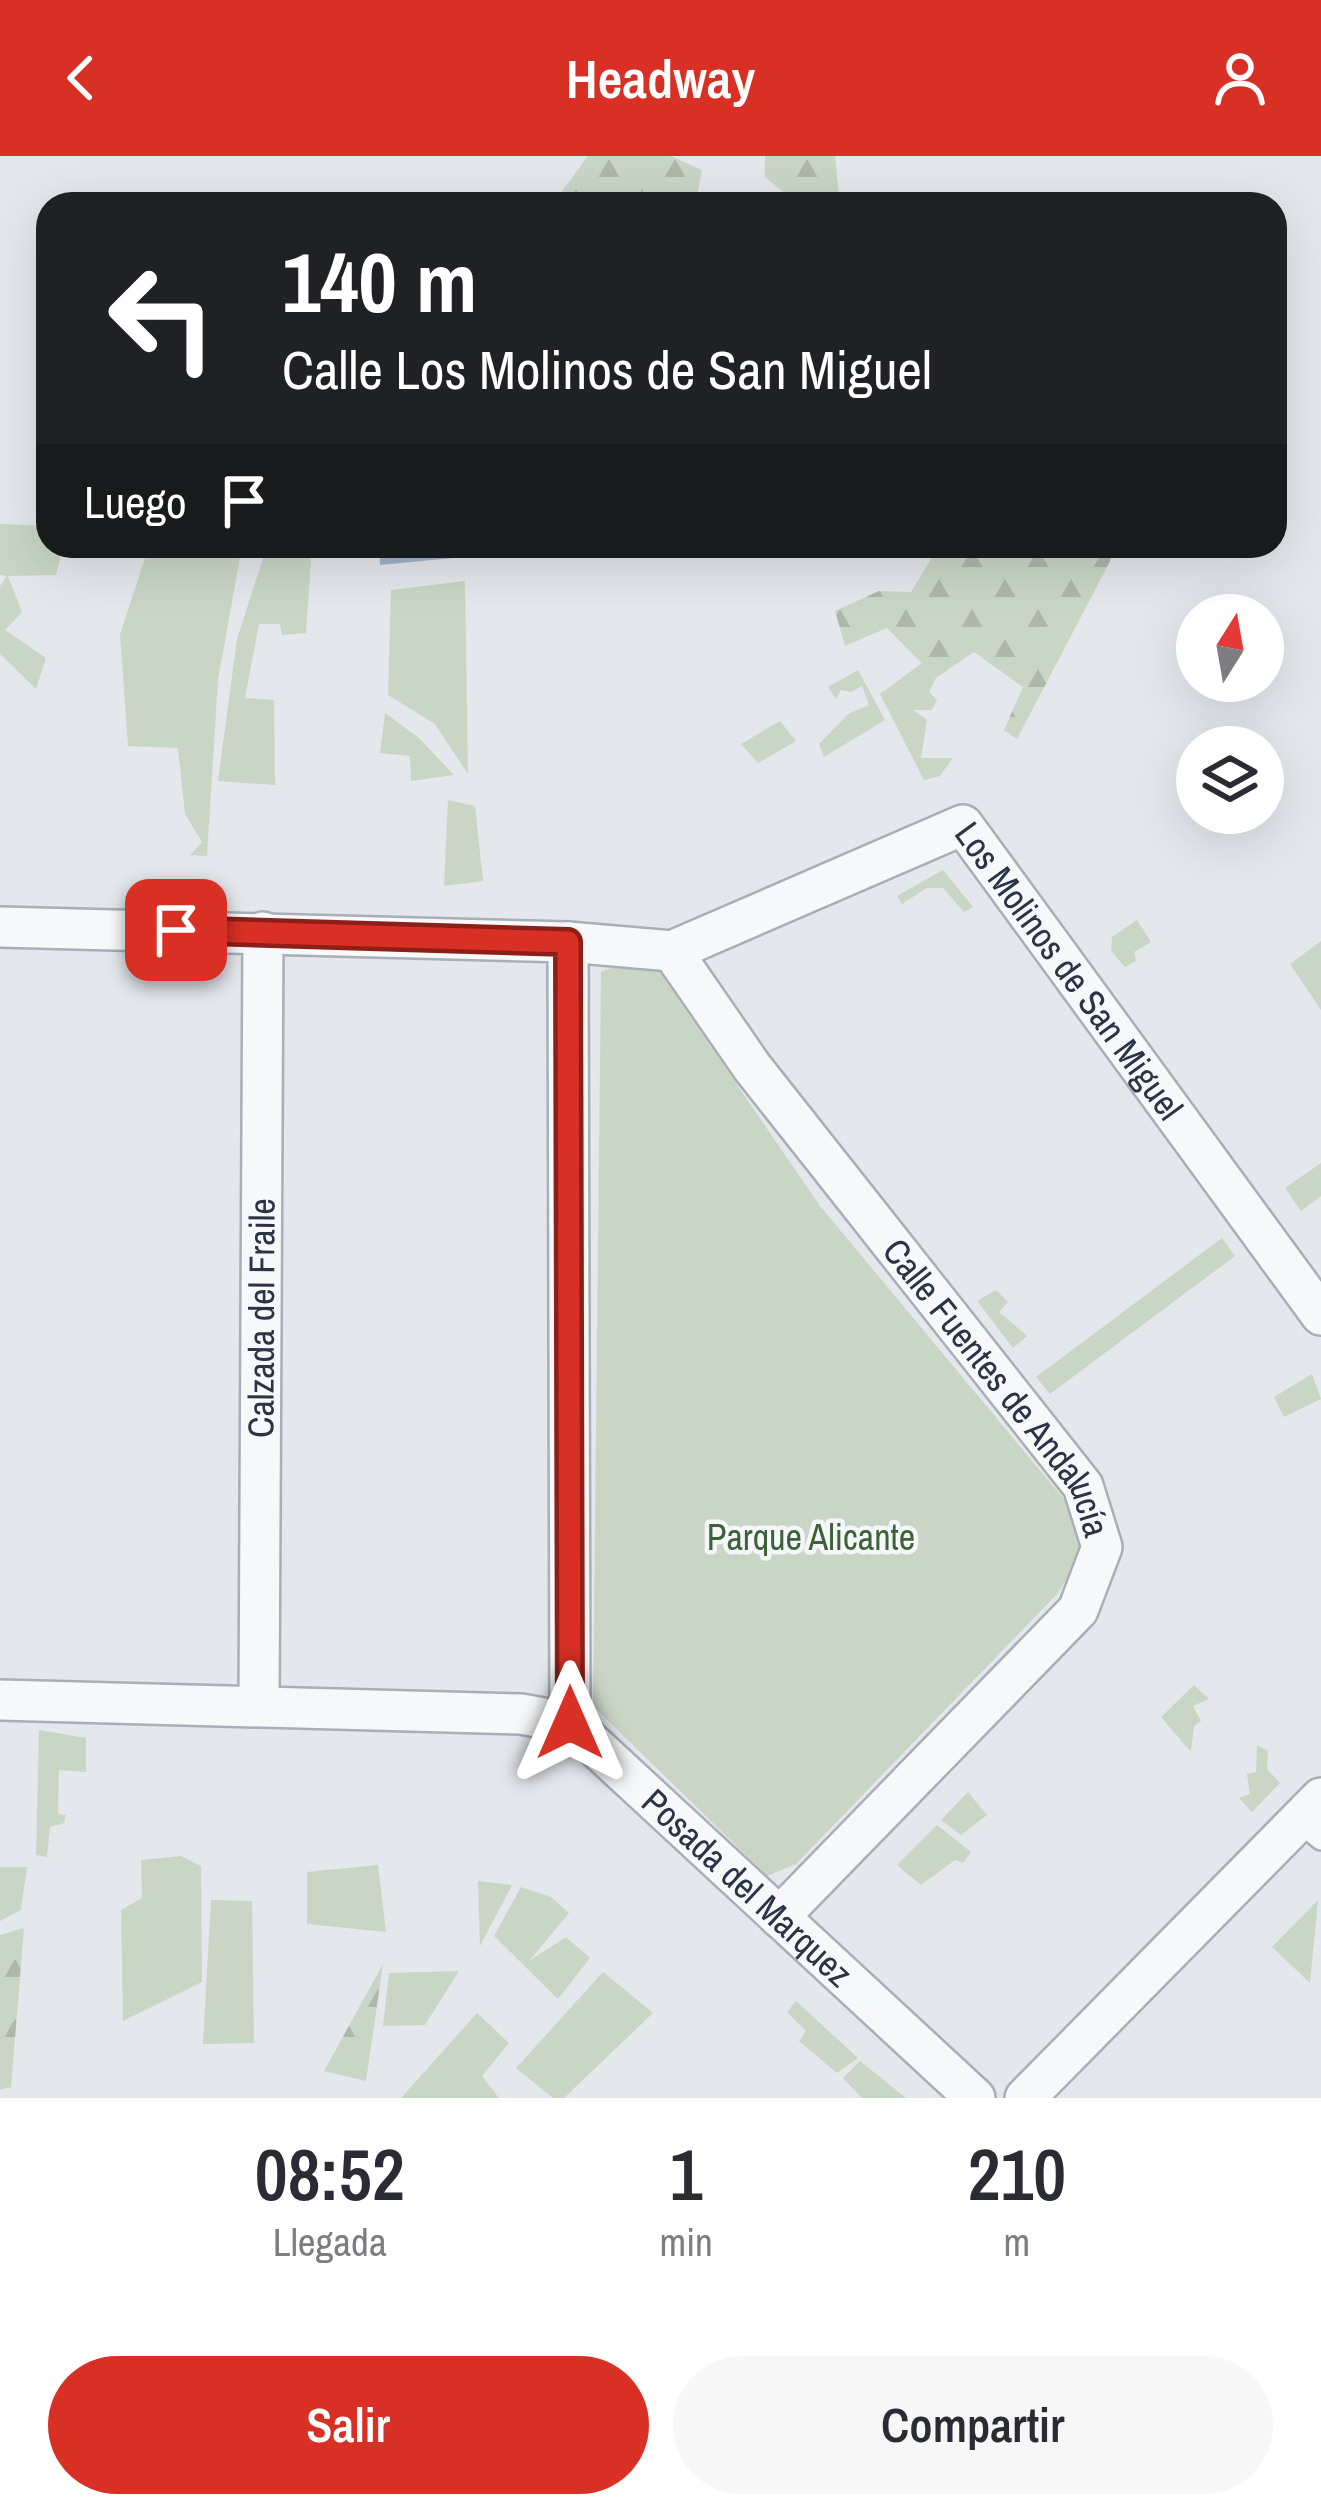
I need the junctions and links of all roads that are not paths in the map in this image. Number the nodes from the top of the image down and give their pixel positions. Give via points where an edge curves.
1 (0, 927) edge
2 (263, 932) junction
3 (568, 942) junction
4 (672, 951) junction
5 (1321, 1315) edge
6 (0, 1700) edge
7 (259, 1705) junction
8 (570, 1723) junction
9 (1315, 1820) edge
10 (779, 1917) junction
11 (963, 2095) edge
12 (1025, 2098) edge

1 - 2 street
2 - 3 street
2 - 7 street, Calzada del Fraile
3 - 4 street
3 - 8 street
4 - 5 street, Los Molinos de San Miguel via 963,825
4 - 10 street, Calle Fuentes de Andalucía via 752,1067 1083,1486 1102,1547 1078,1610
6 - 7 street
7 - 8 street via 521,1714
8 - 10 street, Posada del Marquez
9 - 12 street
10 - 11 street, Posada del Marquez

